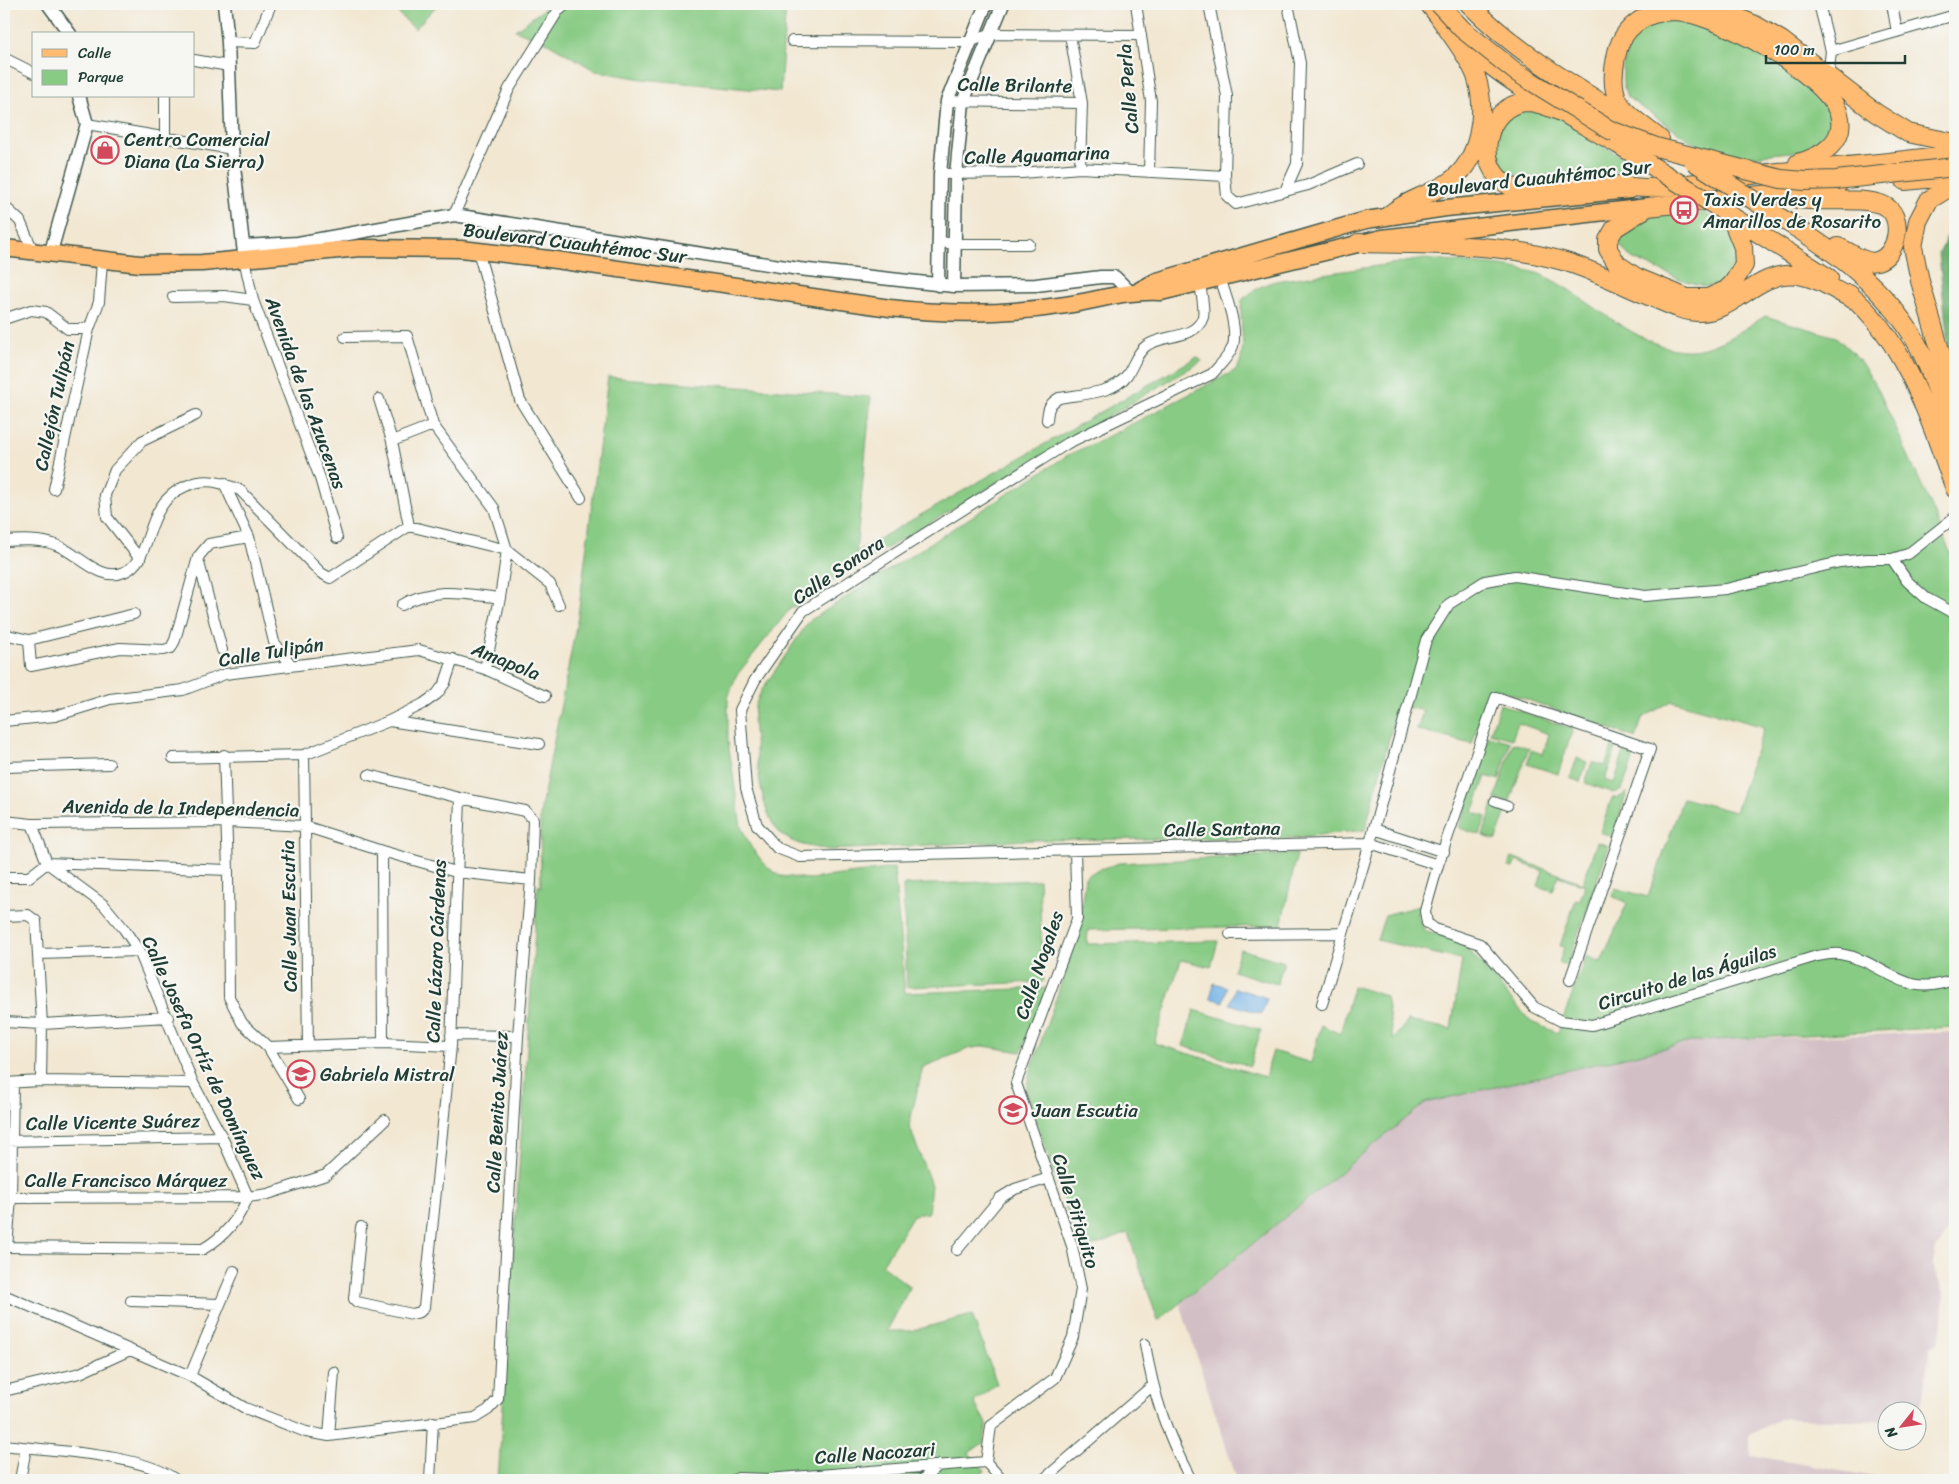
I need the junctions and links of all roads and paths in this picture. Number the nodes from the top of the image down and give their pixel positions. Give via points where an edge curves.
1 (48, 4) edge
2 (224, 4) edge
3 (271, 4) edge
4 (567, 4) edge
5 (986, 4) edge
6 (1003, 4) edge
7 (1136, 4) edge
8 (1209, 4) edge
9 (1288, 4) edge
10 (1451, 4) edge
11 (1469, 4) edge
12 (1696, 4) edge
13 (1819, 4) edge
14 (1892, 4) edge
15 (1436, 8) edge
16 (1955, 15) edge
17 (69, 32) edge
18 (1897, 32) junction
19 (990, 34) junction
20 (1141, 35) junction
21 (1070, 36) junction
22 (792, 41) dead end
23 (228, 42) junction
24 (969, 42) junction
25 (1831, 51) junction
26 (4, 58) edge
27 (195, 60) edge
28 (229, 66) junction
29 (32, 72) edge
30 (1826, 82) junction
31 (77, 98) edge
32 (165, 98) edge
33 (947, 101) junction
34 (963, 102) junction
35 (1082, 103) junction
36 (1563, 113) junction
37 (88, 124) junction
38 (165, 137) junction
39 (1660, 139) junction
40 (1955, 143) edge
41 (232, 149) junction
42 (1955, 153) edge
43 (1955, 158) edge
44 (1357, 164) dead end
45 (1955, 167) edge
46 (1080, 168) junction
47 (1149, 172) junction
48 (940, 174) junction
49 (1758, 174) junction
50 (956, 175) junction
51 (1225, 176) junction
52 (1955, 176) edge
53 (1955, 184) edge
54 (1646, 188) junction
55 (1284, 191) junction
56 (1774, 193) junction
57 (4, 206) edge
58 (1648, 207) junction
59 (1728, 213) junction
60 (454, 215) junction
61 (1389, 215) junction
62 (940, 242) junction
63 (1820, 242) junction
64 (1358, 243) junction
65 (957, 244) junction
66 (1029, 244) dead end
67 (4, 248) edge
68 (478, 251) junction
69 (244, 253) junction
70 (42, 254) junction
71 (102, 261) junction
72 (1220, 278) junction
73 (1200, 283) junction
74 (938, 284) junction
75 (954, 286) junction
76 (1134, 292) junction
77 (173, 297) dead end
78 (253, 300) junction
79 (1857, 301) junction
80 (4, 320) edge
81 (89, 330) junction
82 (345, 337) dead end
83 (379, 399) dead end
84 (1955, 402) edge
85 (196, 415) dead end
86 (1047, 420) dead end
87 (433, 424) junction
88 (392, 441) junction
89 (1955, 443) edge
90 (224, 483) junction
91 (54, 489) dead end
92 (1955, 489) edge
93 (581, 498) dead end
94 (1955, 517) edge
95 (409, 526) junction
96 (249, 537) junction
97 (337, 538) dead end
98 (4, 541) edge
99 (506, 550) junction
100 (198, 558) junction
101 (140, 559) junction
102 (1892, 559) junction
103 (500, 598) junction
104 (402, 605) dead end
105 (559, 605) dead end
106 (134, 614) dead end
107 (1955, 614) edge
108 (4, 634) edge
109 (29, 640) junction
110 (222, 650) dead end
111 (453, 659) junction
112 (291, 665) junction
113 (485, 669) junction
114 (545, 696) dead end
115 (4, 721) edge
116 (389, 721) junction
117 (539, 744) dead end
118 (224, 755) junction
119 (304, 755) junction
120 (173, 758) dead end
121 (109, 764) dead end
122 (4, 768) edge
123 (369, 776) dead end
124 (460, 798) junction
125 (1494, 801) dead end
126 (1508, 806) dead end
127 (4, 821) edge
128 (227, 822) junction
129 (32, 824) junction
130 (304, 826) junction
131 (1374, 829) junction
132 (1370, 843) junction
133 (1075, 850) junction
134 (382, 851) junction
135 (1444, 852) junction
136 (47, 863) junction
137 (1438, 865) junction
138 (228, 870) junction
139 (456, 872) junction
140 (4, 877) edge
141 (531, 880) junction
142 (4, 916) edge
143 (1343, 933) junction
144 (1230, 934) dead end
145 (139, 952) junction
146 (38, 954) junction
147 (1955, 979) edge
148 (1570, 980) dead end
149 (1322, 1004) dead end
150 (168, 1017) junction
151 (4, 1022) edge
152 (42, 1024) junction
153 (518, 1036) junction
154 (451, 1040) junction
155 (383, 1043) junction
156 (308, 1046) junction
157 (268, 1047) junction
158 (1025, 1060) joint
159 (40, 1081) junction
160 (8, 1083) edge
161 (193, 1084) junction
162 (299, 1099) dead end
163 (386, 1120) dead end
164 (222, 1137) junction
165 (7, 1141) edge
166 (1048, 1178) junction
167 (248, 1197) junction
168 (7, 1198) edge
169 (361, 1227) dead end
170 (5, 1247) edge
171 (957, 1250) dead end
172 (234, 1271) dead end
173 (4, 1295) edge
174 (131, 1301) dead end
175 (220, 1304) junction
176 (1145, 1344) dead end
177 (130, 1350) junction
178 (334, 1372) dead end
179 (190, 1376) junction
180 (1152, 1386) junction
181 (4, 1391) edge
182 (433, 1422) junction
183 (329, 1436) junction
184 (4, 1445) edge
185 (26, 1448) junction
186 (986, 1462) junction
187 (939, 1465) junction
188 (1189, 1477) edge
189 (20, 1480) edge
190 (176, 1480) edge
191 (430, 1480) edge
192 (734, 1480) edge
193 (767, 1480) edge
194 (922, 1480) edge
195 (1002, 1480) edge
196 (1043, 1480) edge
197 (1179, 1480) edge

1 - 17 street
2 - 23 street
3 - 23 street via 255,43
4 - 60 street via 558,11 509,89
5 - 24 street
6 - 19 street
7 - 20 street, Calle Perla
8 - 51 street via 1227,96
9 - 55 street via 1300,63 1297,164
10 - 43 highway via 1478,31 1569,96 1649,134 1759,162 1809,170 1856,169
11 - 39 highway via 1562,78
12 - 30 highway via 1727,13 1781,40
13 - 25 street
14 - 18 street
15 - 36 highway via 1492,68
15 - 45 highway, bridge via 1516,72 1610,130 1656,147 1780,179 1805,181
15 - 61 highway via 1475,75 1481,101 1477,140 1466,163 1450,182 1398,207
16 - 18 street
18 - 25 street
19 - 21 street
19 - 24 street
19 - 34 street
20 - 21 street
20 - 47 street, Calle Perla via 1150,101
21 - 35 street, Calle Brilante
22 - 24 street
23 - 28 street
24 - 33 street
25 - 30 street
26 - 29 street
27 - 28 street
28 - 41 street
30 - 39 highway via 1743,33 1678,12 1645,16 1623,35 1617,49 1612,88 1624,108
30 - 40 highway via 1908,133
30 - 49 highway via 1839,116 1839,129 1832,146 1814,159
31 - 37 street
32 - 38 street
33 - 34 street, Calle Brilante
33 - 48 street
34 - 35 street, Calle Brilante
34 - 50 street
35 - 46 street, Calle Brilante
36 - 54 highway via 1528,102 1517,104 1499,115 1487,146 1491,165 1503,181 1518,188 1592,183
36 - 59 highway, bridge
37 - 38 street
37 - 70 street
38 - 41 street
39 - 63 highway, bridge
41 - 69 street
42 - 49 highway, Boulevard Cuauhtémoc Sur
44 - 55 street via 1308,185
46 - 47 street, Calle Aguamarina
46 - 50 street, Calle Aguamarina
47 - 51 street, Calle Aguamarina
48 - 50 street, Calle Aguamarina
48 - 62 street
49 - 54 highway, Boulevard Cuauhtémoc Sur
50 - 65 street
51 - 55 street via 1227,196 1236,204
52 - 56 highway, Boulevard Cuauhtémoc Sur
53 - 84 highway via 1929,200 1918,221 1914,246 1920,281
54 - 61 main road, Boulevard Cuauhtémoc Sur
56 - 58 highway, Boulevard Cuauhtémoc Sur
56 - 63 highway via 1810,201 1877,204 1891,211 1897,228 1893,246 1877,261 1867,261
57 - 70 street via 20,221
58 - 59 highway via 1611,233 1608,249 1612,257 1636,277 1696,299 1717,295 1733,284 1744,265 1743,247
58 - 64 main road, Boulevard Cuauhtémoc Sur via 1422,232
59 - 79 highway via 1813,267
60 - 69 street
60 - 74 street via 799,269
61 - 76 main road, Boulevard Cuauhtémoc Sur via 1275,245 1157,281
62 - 65 street
62 - 74 street
63 - 89 highway via 1885,298 1906,326 1923,357
64 - 72 main road, Boulevard Cuauhtémoc Sur
64 - 79 highway via 1430,244 1535,255 1588,270 1676,308 1699,312 1719,307 1774,276 1810,278
65 - 66 street
65 - 75 street
67 - 70 main road, Boulevard Cuauhtémoc Sur
68 - 69 main road, Boulevard Cuauhtémoc Sur via 360,248
68 - 76 main road, Boulevard Cuauhtémoc Sur via 916,311 1017,311
68 - 93 street via 520,400
69 - 71 main road, Boulevard Cuauhtémoc Sur via 157,264
69 - 78 street, Avenida de las Azucenas
70 - 71 main road, Boulevard Cuauhtémoc Sur
71 - 81 street, Callejón Tulipán via 99,302
72 - 73 main road, Boulevard Cuauhtémoc Sur
72 - 133 street, Calle Sonora via 1232,318 1233,346 1212,374 1068,443 803,611 755,680 740,710 746,788 756,825 777,848 800,857
73 - 76 main road, Boulevard Cuauhtémoc Sur via 1161,292
73 - 86 street via 1203,316 1198,326 1144,347 1128,374 1116,386 1052,402 1048,407
74 - 75 street
75 - 76 street via 1036,285 1115,277
77 - 78 street via 224,296
78 - 97 street, Avenida de las Azucenas via 320,478
79 - 92 highway via 1889,337 1901,359 1930,421
80 - 81 street via 30,310 46,312 68,329
81 - 91 street, Callejón Tulipán
82 - 87 street via 406,336
83 - 88 street
85 - 101 street via 142,441 116,470 104,495 107,516
87 - 88 street
87 - 99 street via 494,508
88 - 95 street
90 - 95 street via 240,490 321,573 330,578
90 - 96 street
90 - 101 street via 199,480 176,490 158,508
94 - 102 street via 1908,554
95 - 99 street
96 - 100 street via 209,544
96 - 112 street via 274,642
98 - 101 street via 25,540 57,545 106,574 124,572
99 - 103 street
99 - 105 street via 550,584
100 - 109 street via 171,648 120,648 32,666
100 - 110 street
102 - 107 street via 1907,581 1926,598
102 - 131 street via 1840,562 1726,589 1645,596 1515,576 1485,581 1449,604 1426,640
103 - 104 street via 428,593
103 - 113 street
106 - 109 street
108 - 109 street
111 - 112 street, Calle Tulipán via 419,650
111 - 113 street, Amapola
111 - 116 street via 445,683 437,694
112 - 115 street, Calle Tulipán via 225,674 183,690 110,699 55,716
113 - 114 street, Amapola
116 - 117 street
116 - 119 street
118 - 119 street
118 - 120 street
118 - 128 street
119 - 130 street, Calle Juan Escutia
121 - 122 street
123 - 124 street
124 - 139 street, Calle Lázaro Cárdenas
124 - 141 street, Calle Benito Juárez via 530,814 533,819
125 - 126 street
127 - 129 street, Avenida de la Independencia
128 - 129 street, Avenida de la Independencia
128 - 130 street, Avenida de la Independencia
128 - 138 street
129 - 136 street
130 - 134 street, Avenida de la Independencia
130 - 156 street, Calle Juan Escutia
131 - 132 street
131 - 135 street
132 - 133 street, Calle Santana
132 - 137 street, Calle Santana
132 - 143 street
133 - 158 street, Calle Nogales via 1077,919
134 - 139 street, Avenida de la Independencia
134 - 155 street
135 - 137 street
135 - 148 street via 1496,697 1650,749
136 - 138 street
136 - 140 street via 28,877
136 - 145 street, Calle Josefa Ortíz de Domínguez via 104,905
137 - 147 street, Circuito de las Águilas via 1425,911 1427,923 1435,929 1480,944 1534,1007 1561,1021 1592,1025 1816,956 1840,954 1914,986 1944,984
138 - 157 street via 229,997 242,1023
139 - 141 street, Avenida de la Independencia
139 - 154 street, Calle Lázaro Cárdenas
141 - 153 street, Calle Benito Juárez
142 - 146 street via 28,915 36,921
143 - 144 street
143 - 149 street
145 - 146 street
145 - 150 street, Calle Josefa Ortíz de Domínguez
146 - 152 street
150 - 152 street
150 - 161 street, Calle Josefa Ortíz de Domínguez
151 - 152 street
152 - 159 street
153 - 154 street
153 - 182 street, Calle Benito Juárez via 498,1399 475,1418
154 - 155 street
154 - 169 street, Calle Lázaro Cárdenas via 424,1306 420,1312 412,1314 356,1302
155 - 156 street
156 - 157 street
157 - 162 street
158 - 166 street, Calle Pitiquito via 1016,1083
159 - 160 street
159 - 161 street
160 - 165 street
161 - 164 street, Calle Josefa Ortíz de Domínguez
163 - 167 street, Calle Francisco Márquez via 326,1175 268,1194
164 - 165 street, Calle Vicente Suárez
164 - 167 street, Calle Josefa Ortíz de Domínguez
165 - 168 street
166 - 171 street via 1015,1189 1000,1198
166 - 186 street, Calle Pitiquito via 1072,1246 1081,1289 1073,1337 1056,1378 991,1426
167 - 168 street, Calle Francisco Márquez
167 - 170 street via 240,1216 224,1235 203,1249
168 - 170 street
172 - 175 street
173 - 177 street
174 - 175 street
175 - 179 street
176 - 180 street
177 - 179 street
177 - 181 street via 80,1373
178 - 183 street
179 - 183 street via 245,1408 306,1432
180 - 188 street via 1168,1434
180 - 196 street
182 - 183 street
182 - 191 street
184 - 185 street
185 - 189 street
185 - 190 street via 92,1454 161,1470
186 - 187 street, Calle Nacozari
186 - 195 street
187 - 193 street, Calle Nacozari
187 - 194 street
188 - 197 street
192 - 193 street, Calle Nacozari

